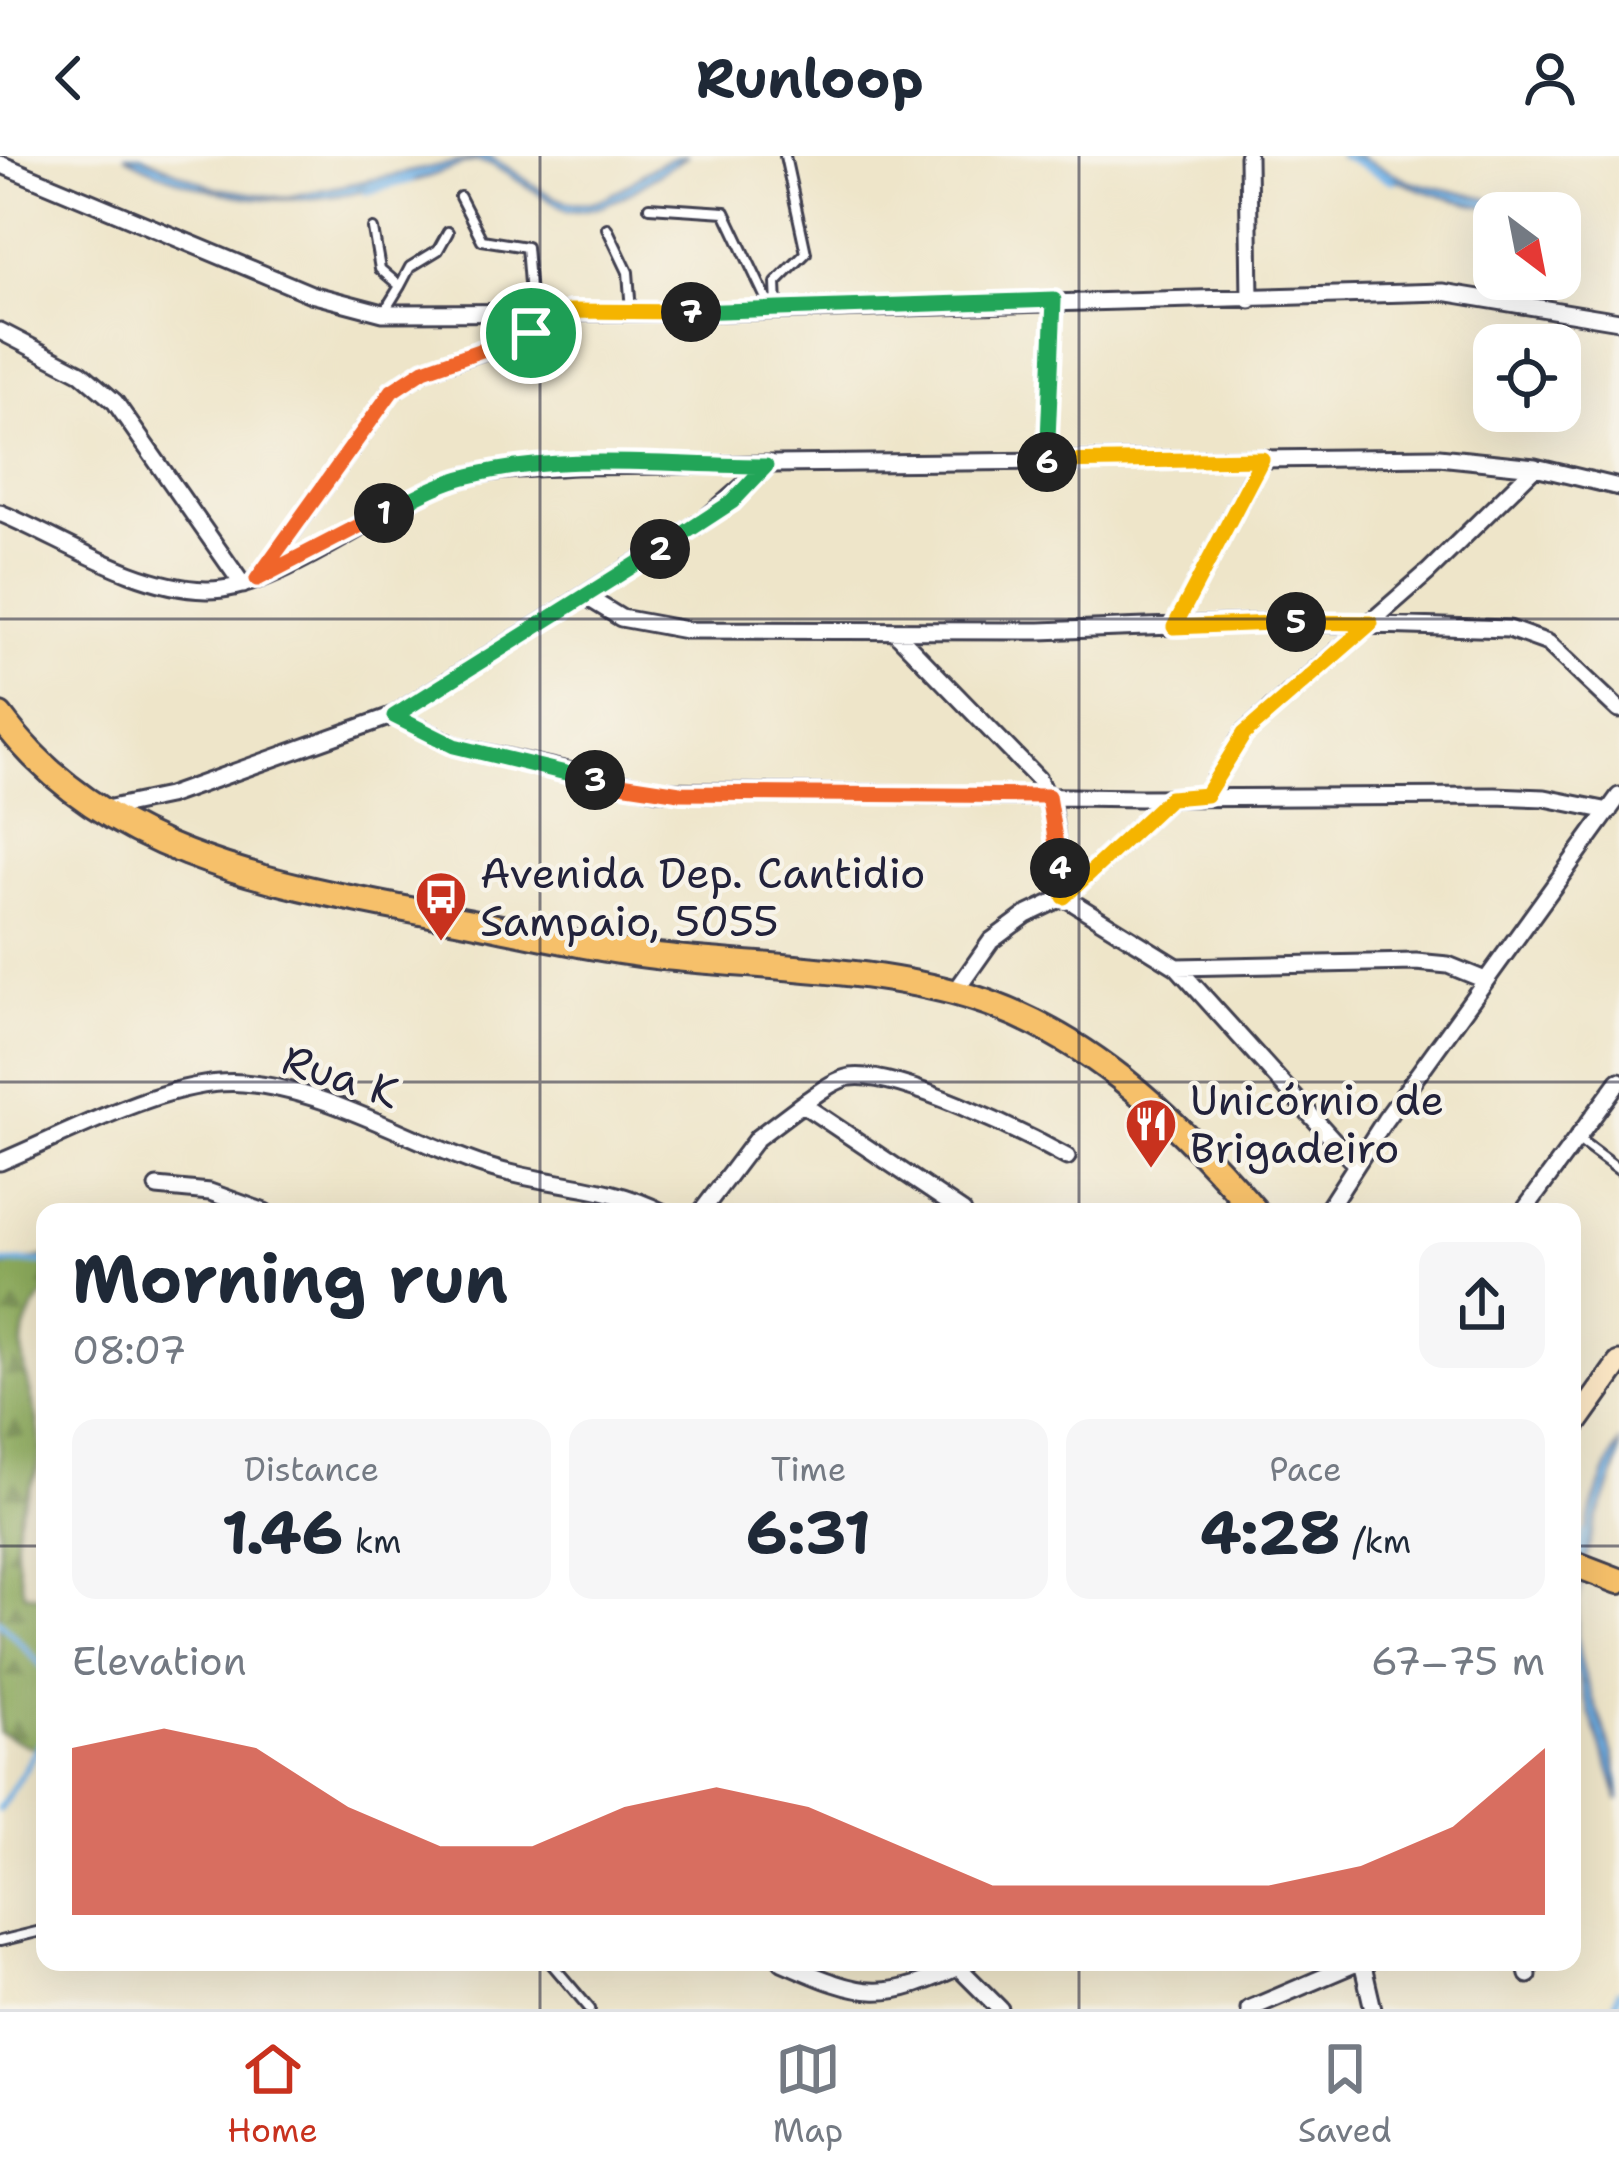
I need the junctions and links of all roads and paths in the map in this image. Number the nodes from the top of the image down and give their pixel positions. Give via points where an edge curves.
1 (785, 156) edge
2 (1248, 156) edge
3 (0, 164) edge
4 (460, 197) dead end
5 (649, 207) dead end
6 (607, 228) dead end
7 (373, 230) dead end
8 (448, 232) dead end
9 (400, 286) junction
10 (1054, 300) junction
11 (1250, 300) junction
12 (531, 308) junction
13 (774, 309) junction
14 (570, 311) junction
15 (631, 312) junction
16 (383, 313) junction
17 (1619, 321) edge
18 (0, 331) edge
19 (1262, 459) junction
20 (1046, 462) junction
21 (766, 466) junction
22 (1535, 467) junction
23 (1619, 487) edge
24 (0, 513) edge
25 (250, 582) junction
26 (585, 596) junction
27 (1371, 623) junction
28 (1174, 627) junction
29 (895, 631) junction
30 (1619, 710) edge
31 (0, 716) edge
32 (394, 716) junction
33 (1206, 795) junction
34 (168, 796) junction
35 (1048, 796) junction
36 (1170, 798) junction
37 (1614, 803) edge
38 (101, 810) junction
39 (132, 829) junction
40 (1064, 897) junction
41 (1177, 967) junction
42 (1485, 980) junction
43 (955, 992) junction
44 (1619, 1081) edge
45 (802, 1104) junction
46 (1577, 1138) junction
47 (1067, 1157) dead end
48 (0, 1162) edge
49 (1355, 1164) junction
50 (1619, 1170) edge
51 (157, 1187) dead end
52 (1233, 1201) edge
53 (241, 1203) edge
54 (639, 1203) edge
55 (708, 1203) edge
56 (949, 1203) edge
57 (1331, 1203) edge
58 (1530, 1203) edge
59 (1619, 1363) edge
60 (1581, 1416) edge
61 (1581, 1568) edge
62 (1619, 1581) edge
63 (36, 1932) edge
64 (0, 1941) edge
65 (558, 1971) edge
66 (806, 1971) edge
67 (948, 1971) edge
68 (968, 1971) edge
69 (1340, 1971) edge
70 (1363, 1971) edge
71 (590, 2009) edge
72 (1000, 2009) edge
73 (1249, 2009) edge
74 (1373, 2009) edge

1 - 13 lane via 806,253 776,283
2 - 11 street
3 - 16 street via 310,293
4 - 12 lane via 482,240 526,247
5 - 13 lane via 725,212
6 - 15 lane via 628,272
7 - 9 lane via 380,269
8 - 9 lane
9 - 16 lane
10 - 11 street
10 - 13 street
10 - 20 lane
11 - 17 street via 1443,292
12 - 14 street
12 - 16 street
13 - 15 street
14 - 15 street
14 - 25 street via 424,370 392,391
18 - 25 street via 81,373 115,402
19 - 20 street
19 - 22 street via 1439,457
19 - 28 street
20 - 21 street
21 - 25 street via 484,472 432,489
21 - 26 street via 732,502
22 - 23 street
22 - 27 street
24 - 25 street via 124,570 188,588
26 - 29 street via 621,618 686,631
26 - 32 street
27 - 28 street
27 - 30 street via 1523,631 1548,643
27 - 33 street via 1244,734
28 - 29 street
29 - 35 street
31 - 38 main road via 42,764
32 - 34 street
32 - 35 street via 454,746 640,789
33 - 36 street
33 - 37 street
34 - 38 street
34 - 39 street
35 - 36 street
35 - 40 street
36 - 40 street
37 - 42 street
38 - 39 main road
39 - 43 main road via 214,865 396,907 650,956
40 - 41 street
40 - 43 street via 991,941
41 - 42 street via 1416,962
41 - 49 street
42 - 49 street
43 - 52 main road via 1032,1023 1129,1080 1207,1152
44 - 46 street
45 - 47 street via 863,1078 995,1117
45 - 55 street via 757,1138
45 - 56 street
46 - 50 lane
46 - 58 street
48 - 54 street, Rua K via 175,1092 240,1082 297,1095 483,1166
49 - 57 street
51 - 53 street
59 - 60 street
61 - 62 main road
63 - 64 lane
65 - 71 lane
66 - 67 street via 866,1994
68 - 72 street
69 - 73 street
70 - 74 street

